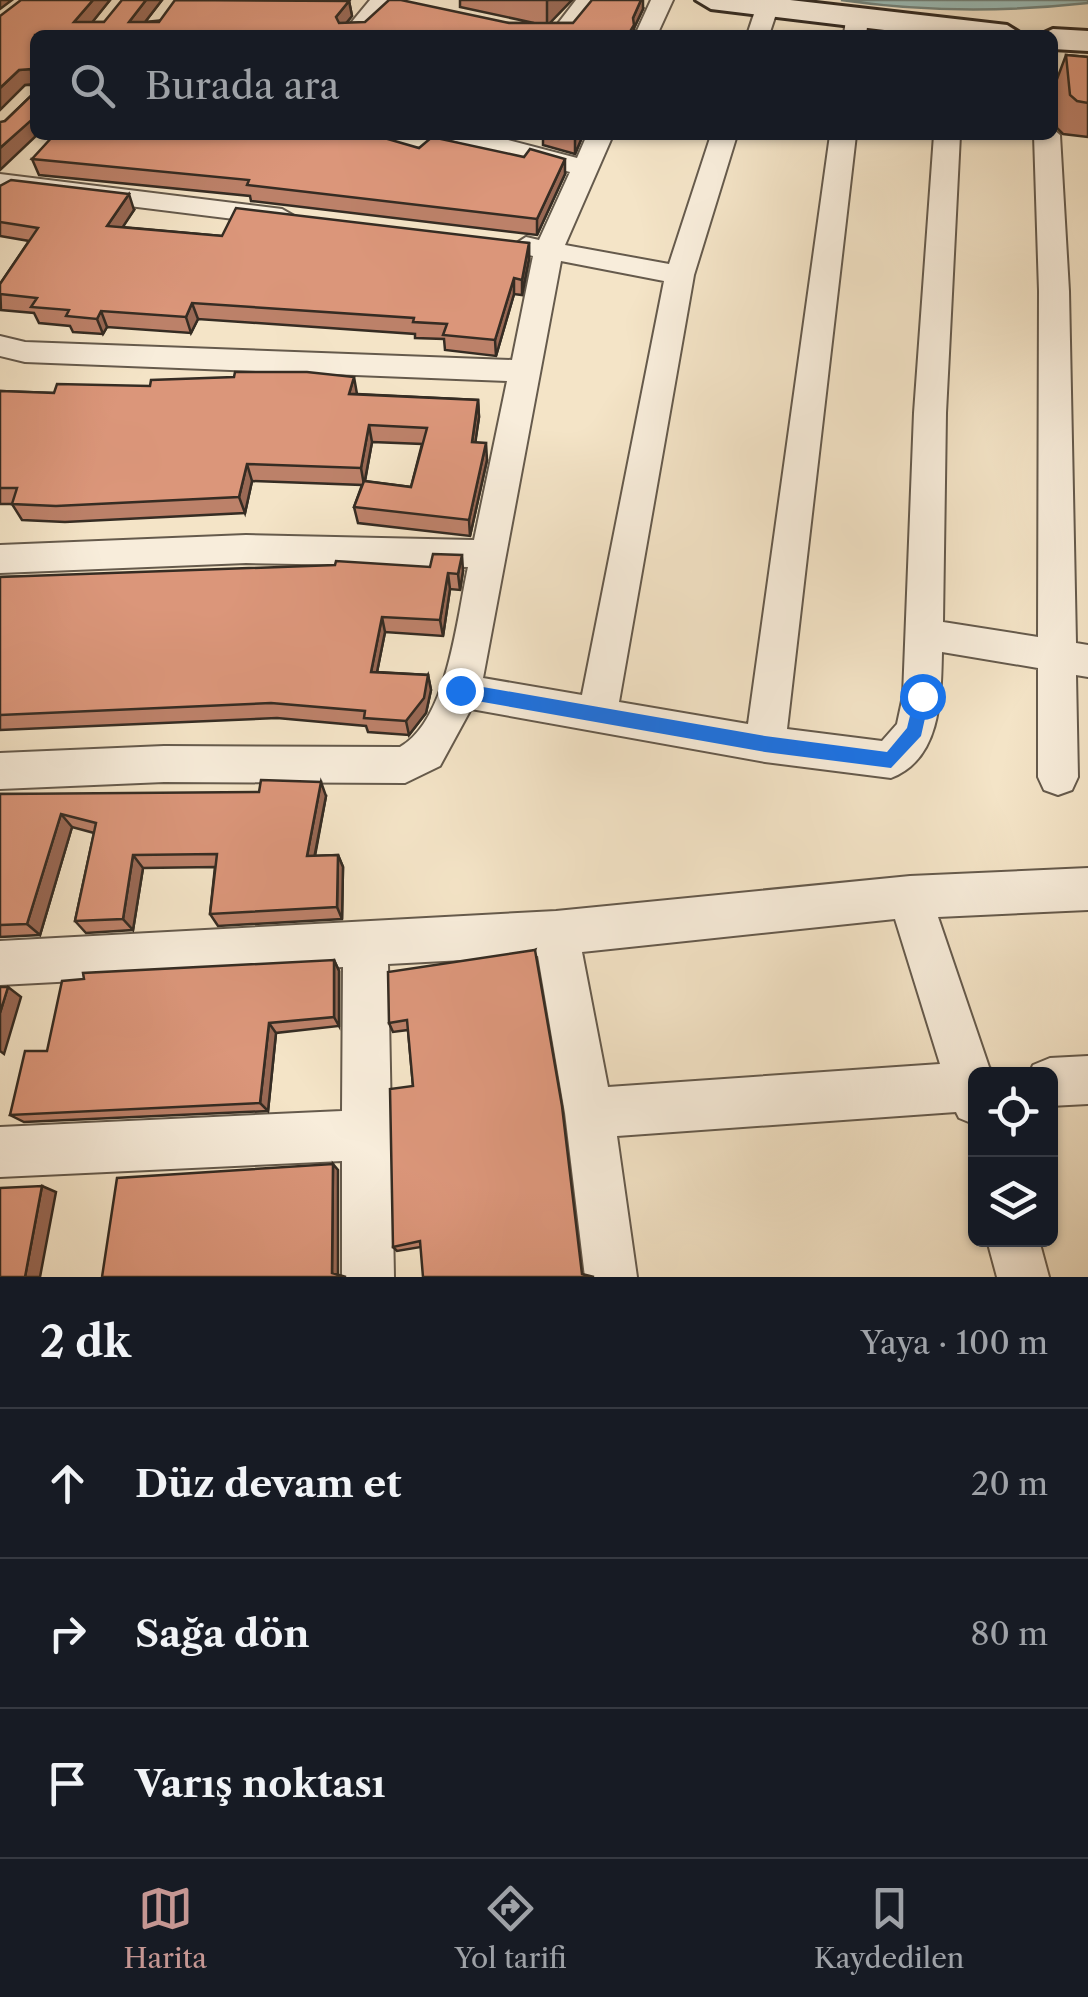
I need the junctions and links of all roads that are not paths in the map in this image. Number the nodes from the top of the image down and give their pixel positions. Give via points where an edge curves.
1 (588, 0) edge
2 (662, 0) edge
3 (712, 0) edge
4 (388, 1) edge
5 (762, 22) edge
6 (856, 27) edge
7 (357, 30) edge
8 (565, 30) edge
9 (648, 30) edge
10 (915, 30) edge
11 (1058, 39) edge
12 (1088, 41) edge
13 (479, 140) edge
14 (598, 140) edge
15 (722, 140) edge
16 (842, 140) edge
17 (947, 140) edge
18 (1048, 140) edge
19 (33, 160) edge
20 (584, 168) junction
21 (3, 187) edge
22 (318, 222) edge
23 (491, 242) edge
24 (549, 249) junction
25 (680, 275) junction
26 (1054, 291) junction
27 (1088, 296) edge
28 (0, 346) edge
29 (524, 372) junction
30 (490, 554) junction
31 (0, 559) edge
32 (924, 634) junction
33 (1072, 657) edge
34 (460, 690) junction
35 (598, 712) junction
36 (765, 744) junction
37 (0, 771) edge
38 (1058, 777) dead end
39 (1088, 889) edge
40 (910, 897) junction
41 (556, 933) junction
42 (365, 943) junction
43 (0, 963) edge
44 (968, 1073) edge
45 (1088, 1080) edge
46 (1058, 1082) edge
47 (968, 1091) edge
48 (589, 1113) junction
49 (365, 1135) junction
50 (0, 1152) edge
51 (1014, 1247) edge
52 (368, 1277) edge
53 (611, 1277) edge
54 (1023, 1277) edge

1 - 8 street
2 - 9 street
3 - 5 main road
4 - 7 street
5 - 6 main road
6 - 10 main road
11 - 12 main road
13 - 20 street
14 - 20 street
15 - 25 street
16 - 36 street
17 - 32 street
18 - 26 street
19 - 21 street
20 - 24 street
21 - 22 street
23 - 24 street
24 - 25 street
24 - 29 street
25 - 35 street
26 - 27 street
26 - 33 street
28 - 29 street
29 - 30 street
30 - 31 street via 246,549
30 - 34 street
32 - 33 street
32 - 36 street via 915,731 891,760
33 - 38 street
34 - 35 street
34 - 37 street via 426,753 405,765
35 - 36 street
39 - 40 street
40 - 41 street
40 - 44 street
41 - 42 street
41 - 48 street
42 - 43 street
42 - 49 street
45 - 46 street
47 - 48 street
48 - 53 street
49 - 50 street
49 - 52 street
51 - 54 street

